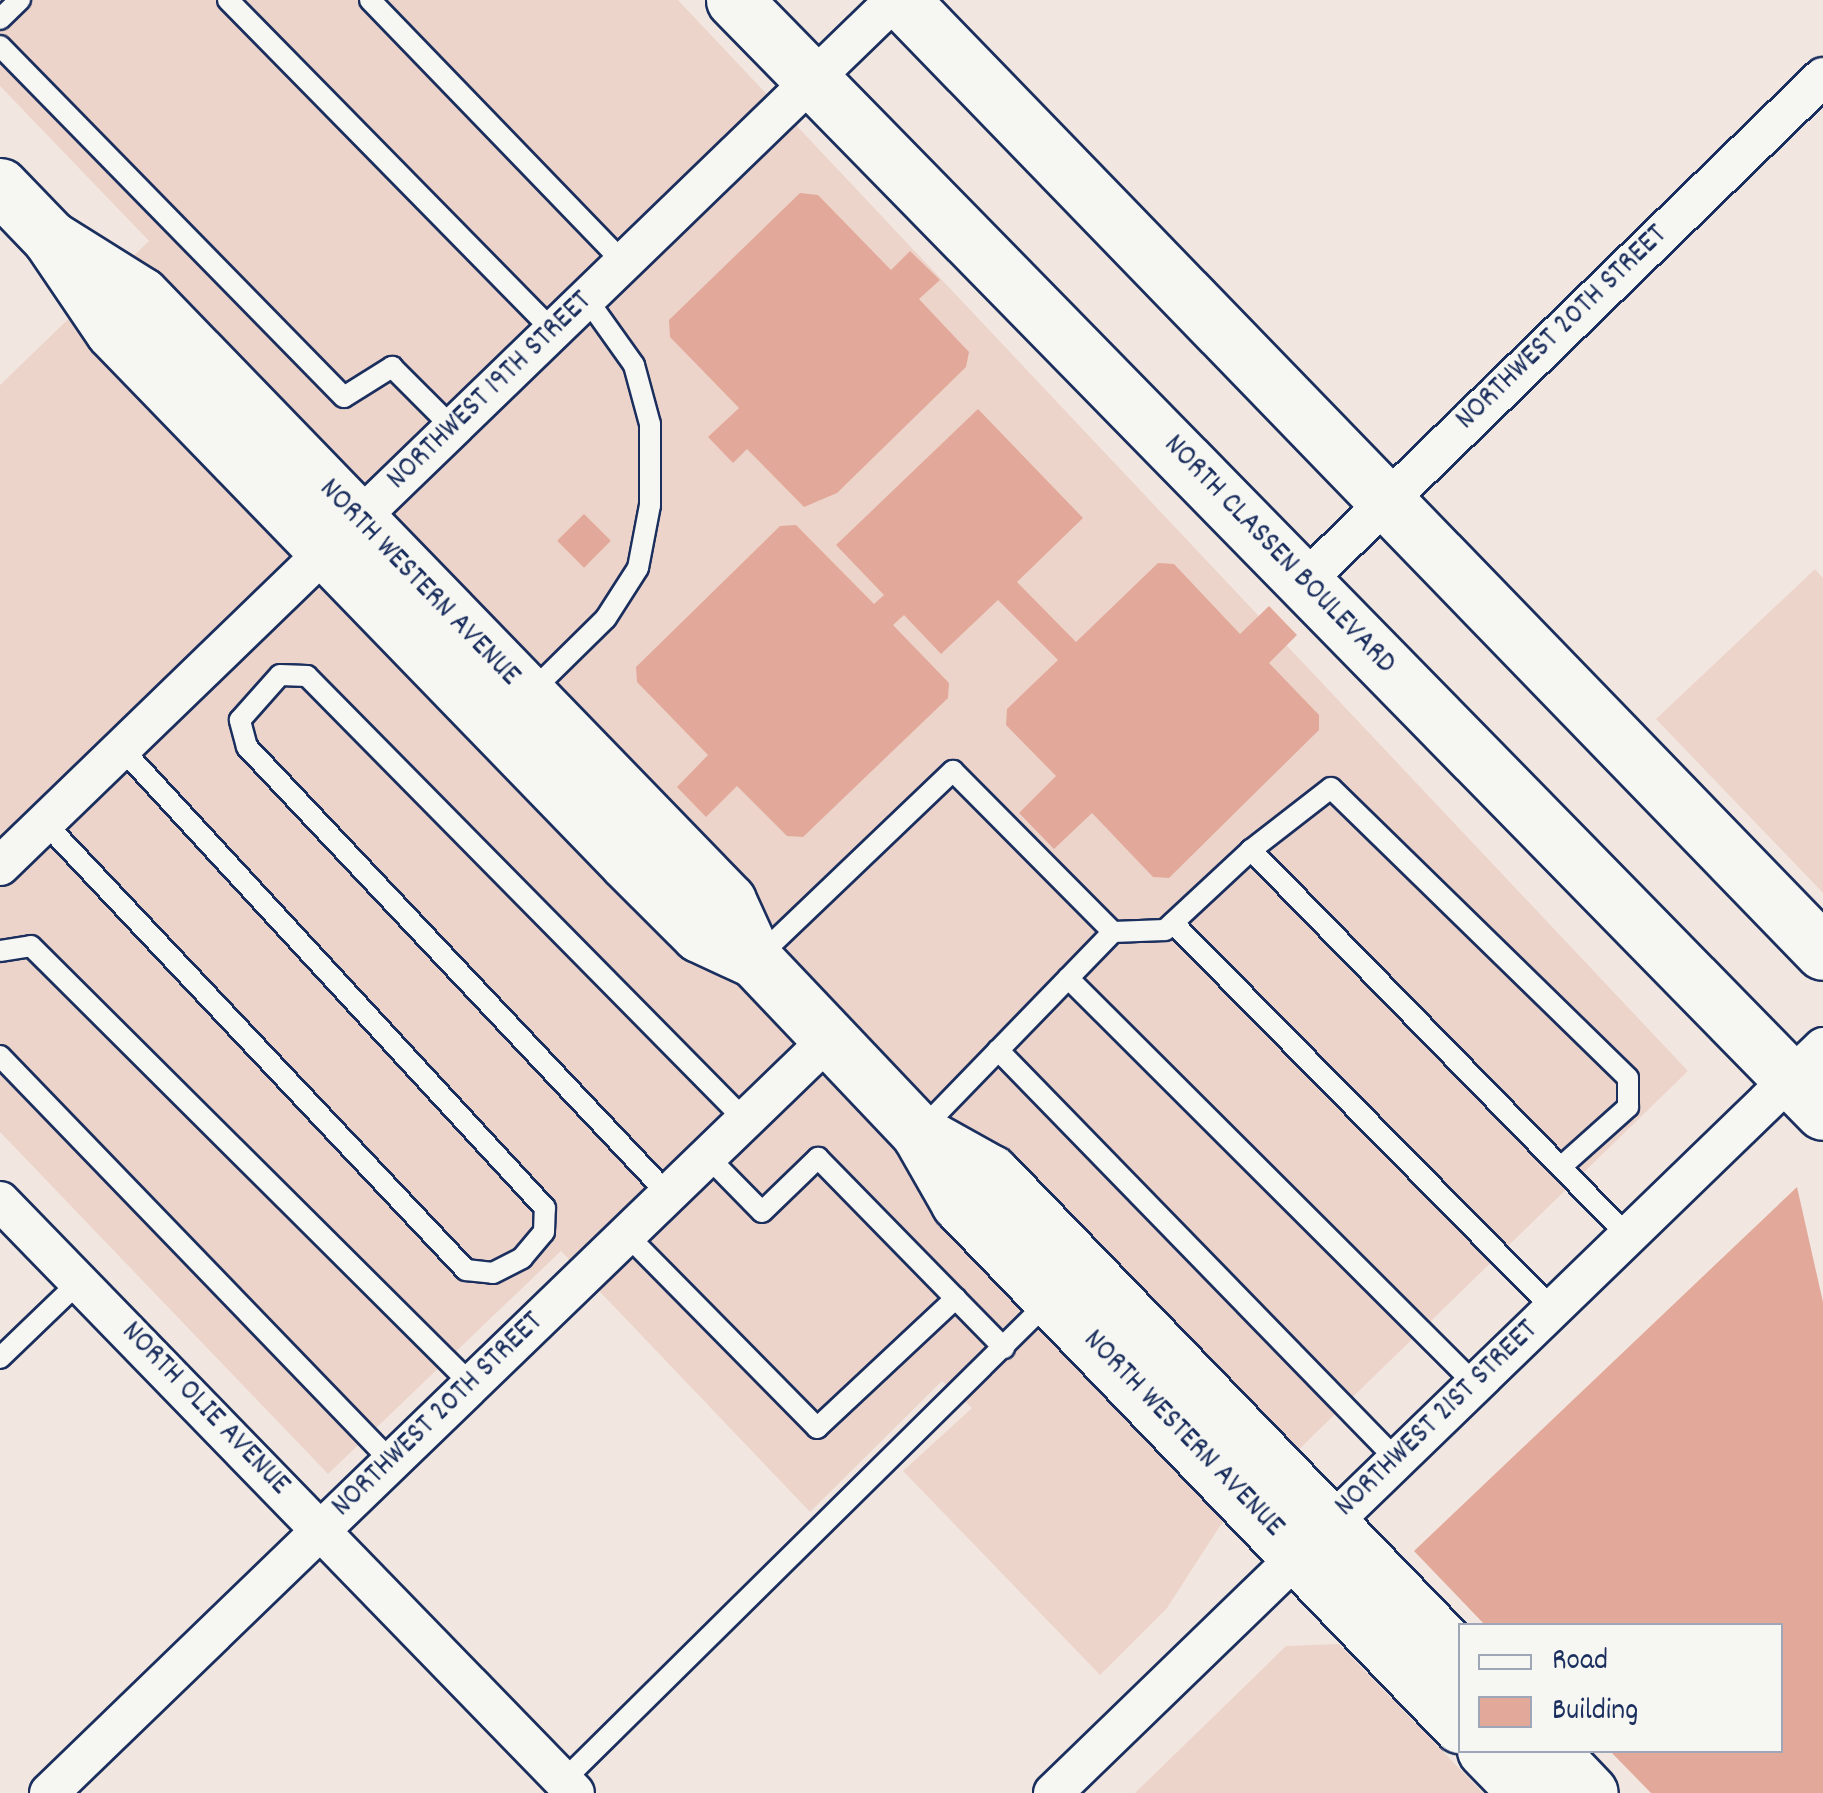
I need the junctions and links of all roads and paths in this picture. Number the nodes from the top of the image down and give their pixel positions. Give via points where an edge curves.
1 (20, 0) edge
2 (228, 0) edge
3 (370, 0) edge
4 (734, 0) edge
5 (898, 0) edge
6 (0, 19) edge
7 (0, 46) edge
8 (1823, 77) edge
9 (812, 81) junction
10 (0, 186) edge
11 (624, 263) junction
12 (587, 299) junction
13 (553, 331) junction
14 (452, 428) junction
15 (1386, 501) junction
16 (343, 536) junction
17 (1304, 582) junction
18 (511, 711) junction
19 (122, 748) junction
20 (45, 822) junction
21 (1251, 850) junction
22 (0, 866) edge
23 (1173, 924) junction
24 (1113, 932) junction
25 (0, 951) edge
26 (1823, 952) edge
27 (755, 960) junction
28 (1068, 978) junction
29 (829, 1039) junction
30 (998, 1050) junction
31 (0, 1056) edge
32 (1812, 1079) edge
33 (744, 1120) junction
34 (918, 1133) junction
35 (707, 1156) junction
36 (1561, 1167) junction
37 (668, 1194) junction
38 (0, 1201) edge
39 (627, 1235) junction
40 (1628, 1236) junction
41 (79, 1282) junction
42 (956, 1298) junction
43 (1051, 1299) junction
44 (1553, 1309) junction
45 (1004, 1348) junction
46 (0, 1358) edge
47 (472, 1384) junction
48 (1475, 1384) junction
49 (1398, 1460) junction
50 (392, 1462) junction
51 (321, 1530) junction
52 (1314, 1540) junction
53 (1458, 1657) edge
54 (1458, 1721) edge
55 (1489, 1753) edge
56 (1552, 1753) edge
57 (569, 1787) edge
58 (49, 1793) edge
59 (1052, 1793) edge
60 (1526, 1793) edge
61 (1590, 1793) edge

1 - 6 lane
2 - 13 lane
3 - 11 lane
4 - 9 street, NORTH CLASSEN BOULEVARD
5 - 9 street, NORTHWEST 19TH STREET
5 - 15 street
7 - 14 lane via 344,398 392,367
8 - 15 street, NORTHWEST 20TH STREET
9 - 11 street, NORTHWEST 19TH STREET
9 - 17 street, NORTH CLASSEN BOULEVARD
10 - 16 street, NORTH WESTERN AVENUE via 50,238 113,331
11 - 12 street, NORTHWEST 19TH STREET
12 - 13 street, NORTHWEST 19TH STREET
12 - 18 lane via 634,365 650,424 650,505 638,568 617,601
13 - 14 street, NORTHWEST 19TH STREET
14 - 16 street, NORTHWEST 19TH STREET
15 - 17 street, NORTHWEST 20TH STREET
15 - 26 street
16 - 18 street, NORTH WESTERN AVENUE
16 - 19 street, NORTHWEST 19TH STREET
17 - 32 street, NORTH CLASSEN BOULEVARD
18 - 27 street, NORTH WESTERN AVENUE via 699,934
19 - 20 street, NORTHWEST 19TH STREET
19 - 20 lane via 544,1208 544,1232 522,1258 493,1273 466,1270
20 - 22 street, NORTHWEST 19TH STREET
21 - 23 lane
21 - 36 lane
21 - 36 lane via 1331,788 1628,1078 1628,1107
23 - 24 lane
23 - 44 lane
24 - 27 lane via 953,771
24 - 28 lane
25 - 47 lane via 32,946
27 - 29 street, NORTH WESTERN AVENUE
28 - 30 lane
28 - 48 lane
29 - 33 street, NORTHWEST 20TH STREET
29 - 34 street, NORTH WESTERN AVENUE
30 - 34 lane
30 - 49 lane
31 - 50 lane
32 - 40 street, NORTHWEST 21ST STREET
33 - 35 street, NORTHWEST 20TH STREET
33 - 37 lane via 307,676 280,674 240,720 247,747
34 - 43 street, NORTH WESTERN AVENUE via 959,1203
34 - 52 street, NORTH WESTERN AVENUE via 991,1173
35 - 37 street, NORTHWEST 20TH STREET
35 - 42 lane via 762,1212 818,1158
36 - 40 lane
37 - 39 street, NORTHWEST 20TH STREET
38 - 41 street, NORTH OLIE AVENUE
39 - 42 lane via 818,1428
39 - 47 street, NORTHWEST 20TH STREET
40 - 44 street, NORTHWEST 21ST STREET
41 - 46 lane
41 - 51 street, NORTH OLIE AVENUE
42 - 45 lane
43 - 45 lane
43 - 52 street, NORTH WESTERN AVENUE
44 - 48 street, NORTHWEST 21ST STREET
45 - 57 lane
47 - 50 street, NORTHWEST 20TH STREET
48 - 49 street, NORTHWEST 21ST STREET
49 - 52 street, NORTHWEST 21ST STREET
50 - 51 street, NORTHWEST 20TH STREET
51 - 57 street, NORTH OLIE AVENUE
51 - 58 street, NORTHWEST 20TH STREET
52 - 53 street, NORTH WESTERN AVENUE
52 - 54 street, NORTH WESTERN AVENUE
52 - 59 street, NORTHWEST 21ST STREET
55 - 60 street
56 - 61 street

